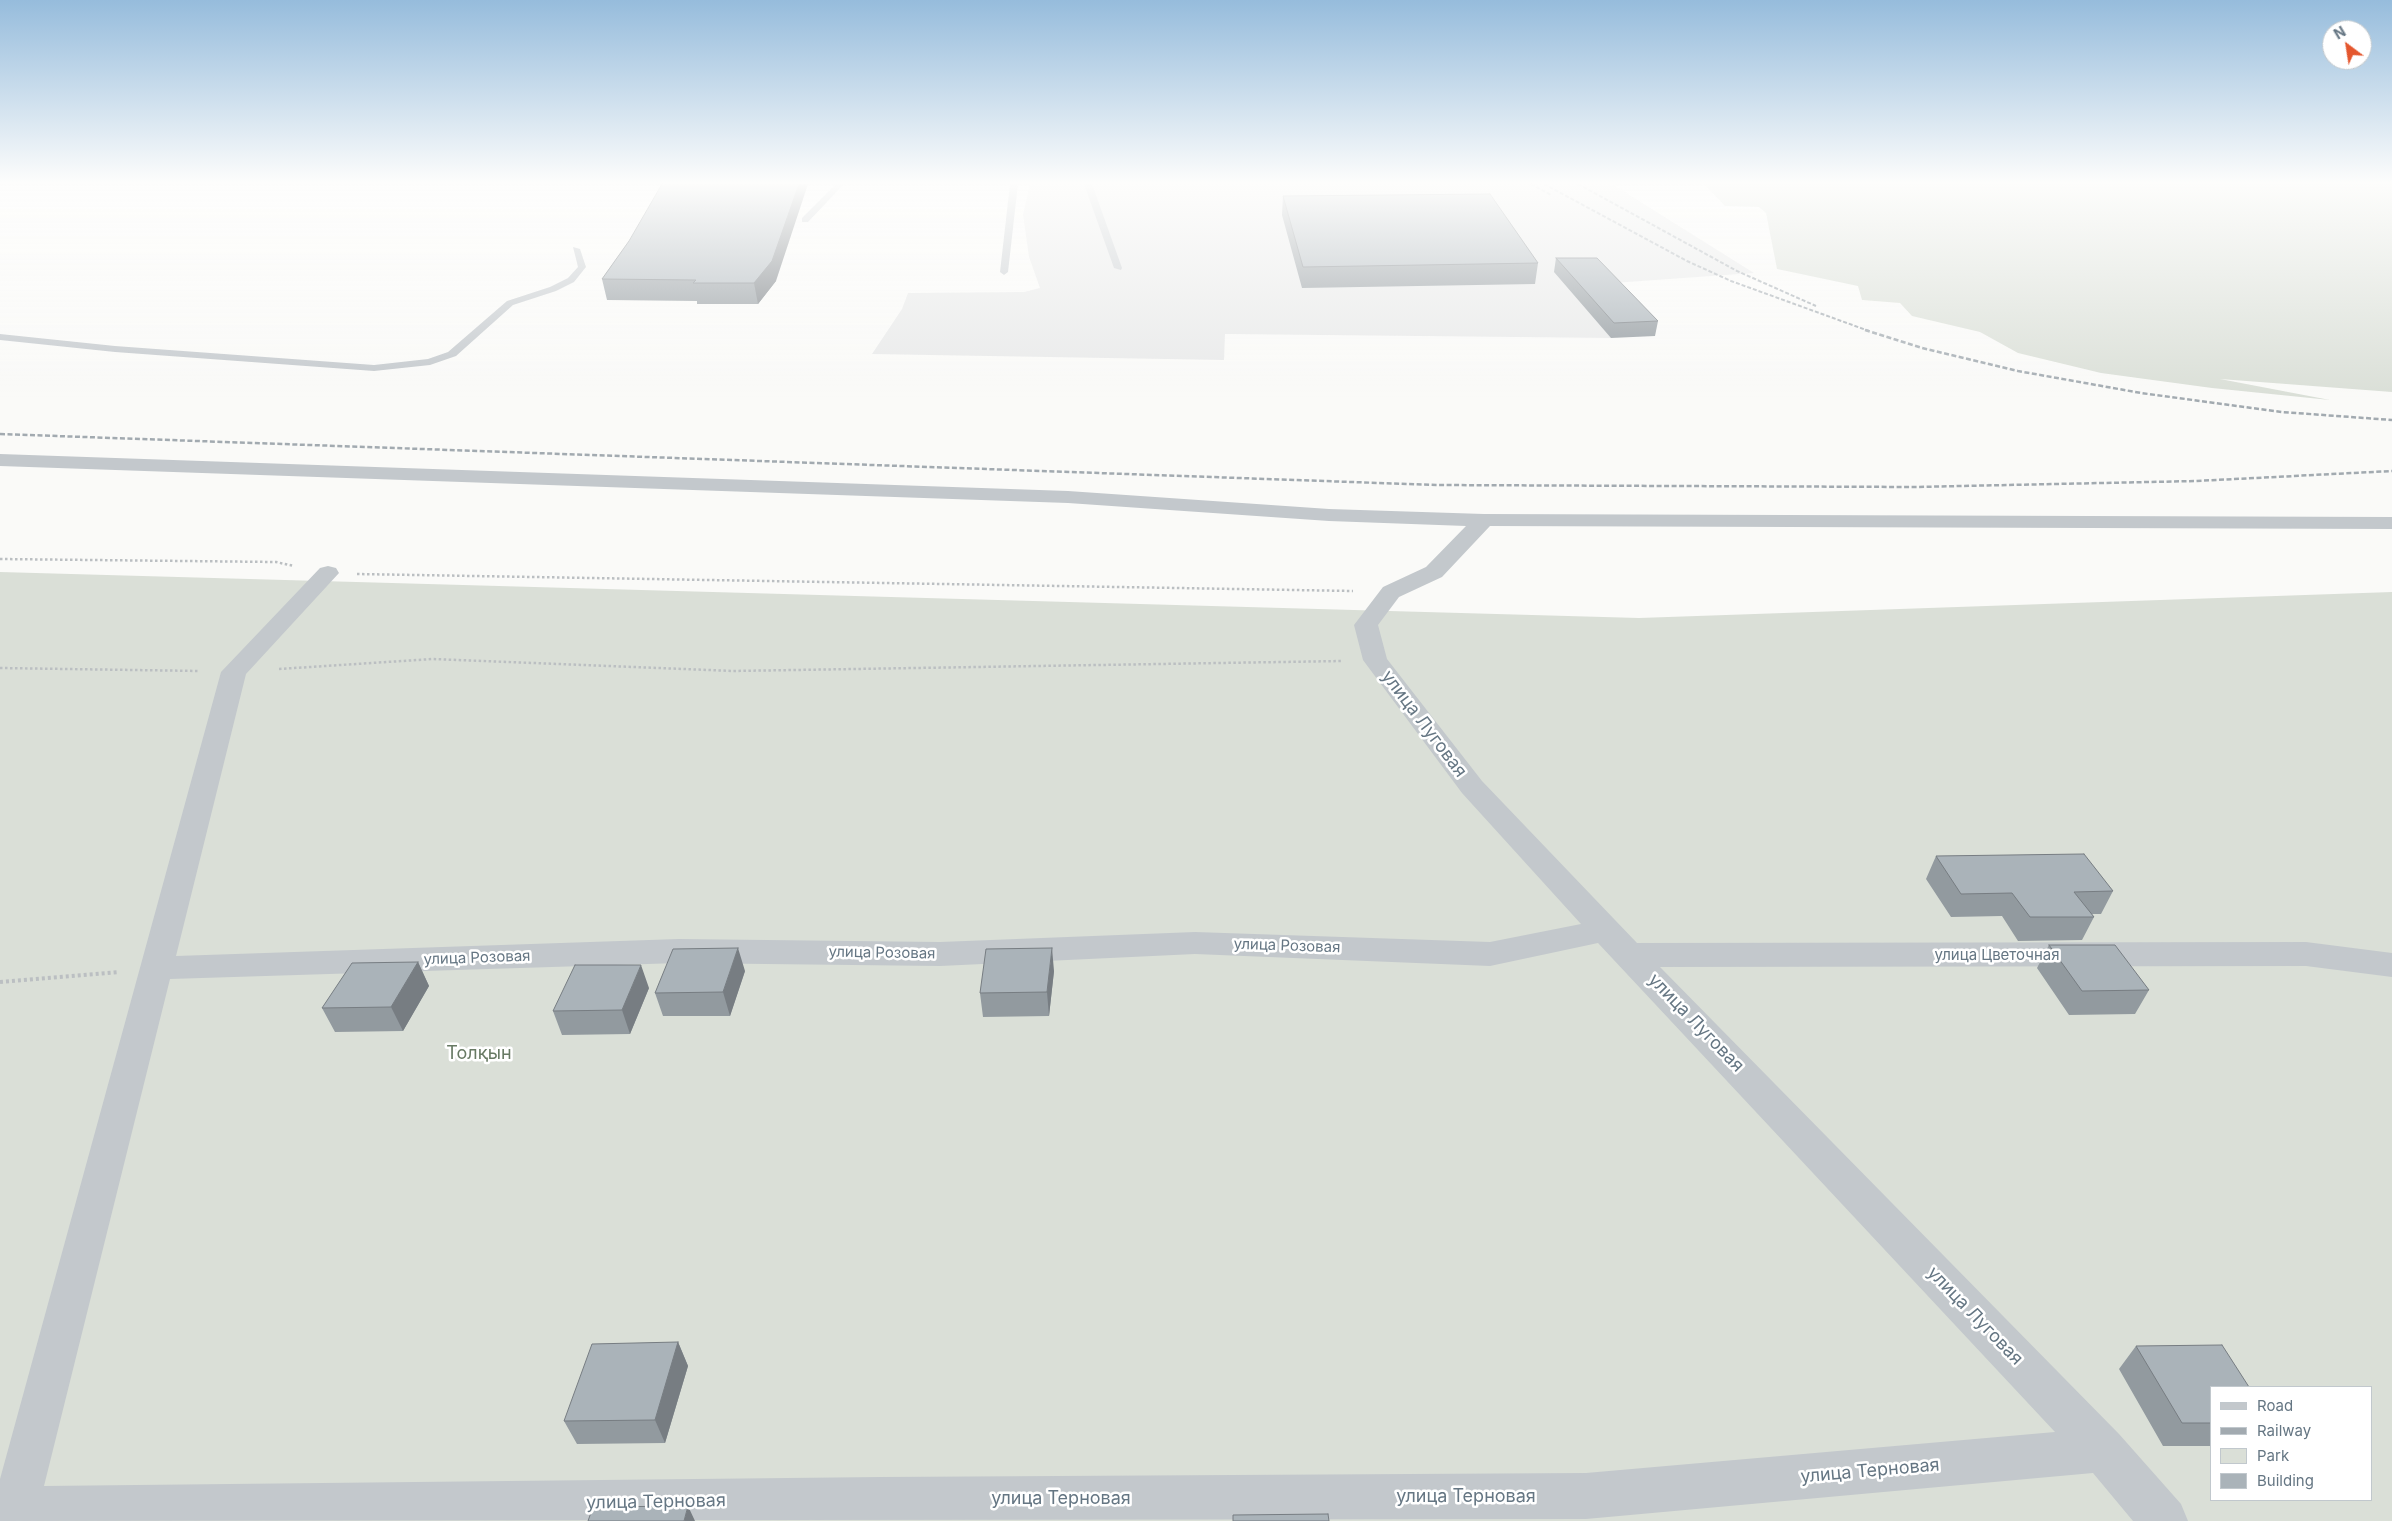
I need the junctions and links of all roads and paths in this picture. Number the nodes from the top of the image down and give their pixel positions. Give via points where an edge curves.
1 (578, 255) edge
2 (1006, 255) edge
3 (1113, 255) edge
4 (1118, 268) dead end
5 (1004, 272) dead end
6 (0, 337) edge
7 (0, 460) edge
8 (1484, 520) junction
9 (2392, 524) edge
10 (0, 559) edge
11 (328, 573) junction
12 (1392, 592) junction
13 (1375, 660) junction
14 (0, 668) edge
15 (234, 672) junction
16 (1605, 930) junction
17 (1630, 955) junction
18 (2392, 965) edge
19 (157, 968) junction
20 (0, 982) edge
21 (2103, 1450) junction
22 (15, 1515) edge
23 (2164, 1521) edge

1 - 6 lane via 582,267 571,280 510,303 452,354 430,362 403,366 374,368
2 - 5 lane
3 - 4 lane
7 - 8 street via 1068,497 1329,515
8 - 9 street
8 - 12 street, улица Луговая via 1434,572
10 - 11 path via 276,562
11 - 12 path
11 - 15 street
12 - 13 street, улица Луговая via 1366,625
13 - 15 path via 733,670 434,659
13 - 16 street, улица Луговая via 1472,788
14 - 15 path
15 - 19 street
16 - 17 street, улица Луговая
16 - 19 street, улица Розовая via 1490,954 1195,943 940,954 679,951
17 - 18 street, улица Цветочная via 2306,954
17 - 21 street, улица Луговая
19 - 20 path
19 - 22 street
21 - 22 street, улица Терновая via 1586,1496 851,1500
21 - 23 street, улица Луговая

